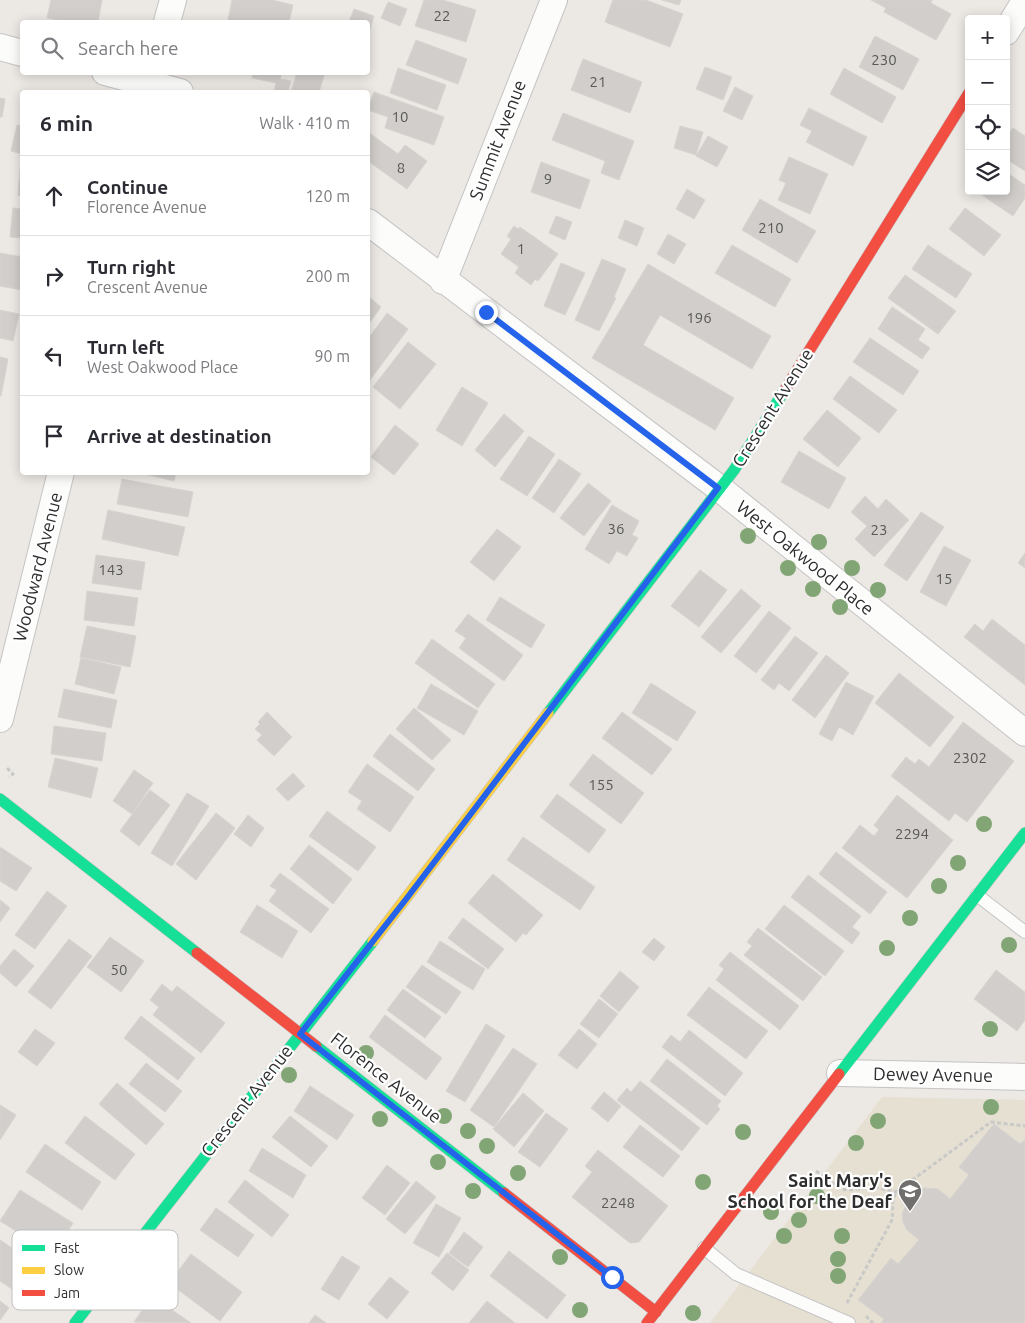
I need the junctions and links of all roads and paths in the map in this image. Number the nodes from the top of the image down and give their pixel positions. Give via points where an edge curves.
1 (173, 0) edge
2 (554, 0) edge
3 (1025, 1) edge
4 (168, 20) edge
5 (1010, 25) edge
6 (0, 47) edge
7 (20, 52) edge
8 (117, 75) edge
9 (153, 83) edge
10 (174, 90) edge
11 (965, 100) edge
12 (370, 224) edge
13 (443, 281) junction
14 (60, 475) edge
15 (718, 488) junction
16 (0, 719) edge
17 (1025, 734) edge
18 (7, 768) dead end
19 (13, 774) dead end
20 (0, 799) edge
21 (1025, 833) edge
22 (977, 895) junction
23 (1025, 932) edge
24 (300, 1034) junction
25 (840, 1073) junction
26 (1025, 1077) edge
27 (1025, 1126) edge
28 (816, 1171) dead end
29 (896, 1192) junction
30 (906, 1198) dead end
31 (147, 1230) edge
32 (704, 1248) junction
33 (844, 1308) dead end
34 (85, 1310) edge
35 (656, 1312) junction
36 (75, 1323) edge
37 (647, 1323) edge
38 (849, 1323) edge

1 - 4 street
2 - 13 street, Summit Avenue
3 - 5 street
6 - 7 street
8 - 9 street
9 - 10 street
11 - 15 street, Crescent Avenue via 734,470
12 - 13 street, West Oakwood Place
13 - 15 street, West Oakwood Place
14 - 16 street, Woodward Avenue
15 - 17 street, West Oakwood Place
15 - 24 street, Crescent Avenue
18 - 19 path
20 - 24 street, Florence Avenue
21 - 22 street
22 - 23 lane
22 - 25 street
24 - 31 street, Crescent Avenue
24 - 35 street, Florence Avenue
25 - 26 street, Dewey Avenue
25 - 32 street
27 - 29 path via 991,1122
28 - 29 path via 841,1189 875,1187
29 - 30 path
29 - 33 path via 891,1202 891,1222
32 - 35 street
32 - 38 lane via 736,1274
34 - 36 street, Crescent Avenue
35 - 37 street

